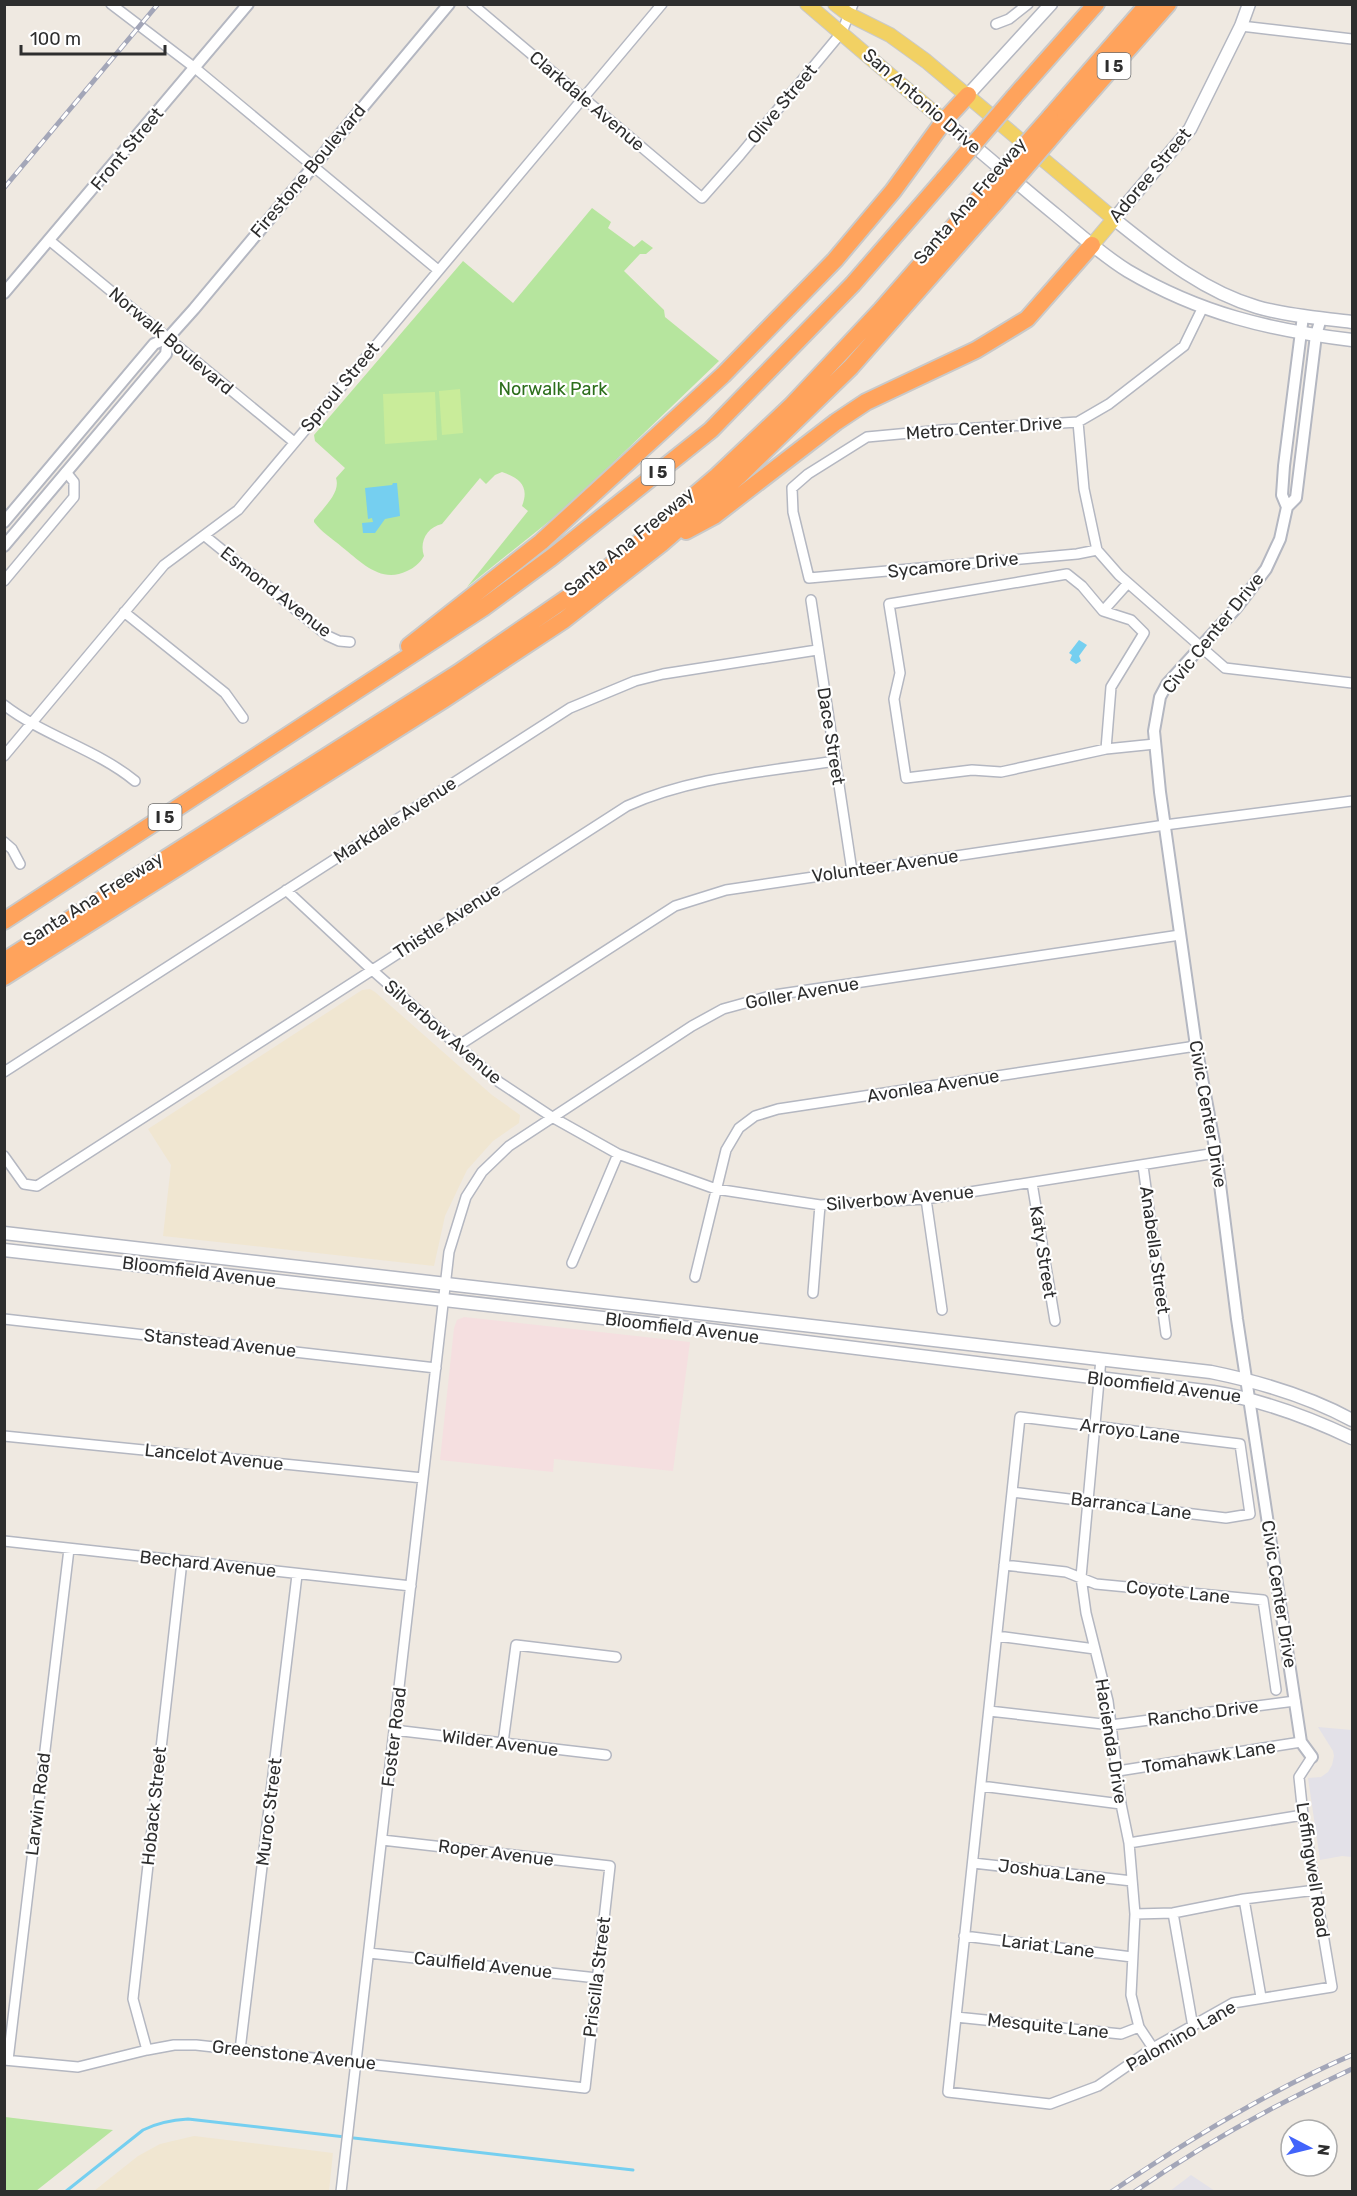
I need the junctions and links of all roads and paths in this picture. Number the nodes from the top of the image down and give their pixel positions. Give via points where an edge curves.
1 (111, 4) edge
2 (248, 4) edge
3 (449, 4) edge
4 (472, 4) edge
5 (662, 4) edge
6 (807, 4) edge
7 (835, 4) edge
8 (1028, 4) edge
9 (1051, 4) edge
10 (1096, 4) edge
11 (1148, 4) edge
12 (1168, 4) edge
13 (1249, 4) edge
14 (850, 9) edge
15 (996, 24) dead end
16 (1241, 26) junction
17 (842, 32) junction
18 (1353, 39) edge
19 (195, 68) junction
20 (968, 95) junction
21 (583, 98) junction
22 (944, 121) junction
23 (1055, 122) junction
24 (314, 166) junction
25 (702, 198) joint
26 (989, 198) junction
27 (1114, 219) junction
28 (49, 240) junction
29 (1092, 245) junction
30 (438, 270) junction
31 (4, 293) edge
32 (1203, 307) junction
33 (1303, 316) junction
34 (1321, 318) junction
35 (1353, 322) edge
36 (1300, 333) junction
37 (1316, 335) junction
38 (168, 338) junction
39 (1353, 340) edge
40 (1078, 422) junction
41 (294, 442) junction
42 (66, 472) junction
43 (1287, 507) junction
44 (4, 522) edge
45 (205, 536) junction
46 (661, 544) junction
47 (4, 546) edge
48 (1097, 550) junction
49 (809, 578) joint
50 (4, 581) edge
51 (1128, 583) junction
52 (811, 600) dead end
53 (1103, 611) junction
54 (124, 612) junction
55 (350, 642) dead end
56 (1200, 646) junction
57 (817, 650) junction
58 (1353, 683) edge
59 (4, 705) edge
60 (326, 713) junction
61 (243, 718) dead end
62 (32, 723) junction
63 (1155, 744) junction
64 (1106, 749) junction
65 (4, 756) edge
66 (835, 762) junction
67 (135, 781) dead end
68 (1353, 801) edge
69 (1166, 825) junction
70 (4, 842) edge
71 (20, 864) dead end
72 (852, 871) junction
73 (286, 890) junction
74 (4, 921) edge
75 (1180, 934) junction
76 (4, 961) edge
77 (371, 969) junction
78 (4, 978) edge
79 (458, 1046) junction
80 (1196, 1046) junction
81 (4, 1072) edge
82 (552, 1118) junction
83 (1216, 1153) junction
84 (618, 1154) junction
85 (4, 1156) edge
86 (1143, 1166) junction
87 (1032, 1183) junction
88 (716, 1189) junction
89 (926, 1199) junction
90 (820, 1205) junction
91 (4, 1233) edge
92 (4, 1250) edge
93 (572, 1263) dead end
94 (337, 1270) junction
95 (694, 1277) dead end
96 (446, 1283) junction
97 (335, 1287) junction
98 (813, 1293) dead end
99 (558, 1297) junction
100 (444, 1301) junction
101 (942, 1310) dead end
102 (555, 1313) junction
103 (686, 1313) junction
104 (4, 1319) edge
105 (1055, 1321) dead end
106 (685, 1328) junction
107 (1166, 1334) dead end
108 (1017, 1349) junction
109 (1101, 1359) junction
110 (436, 1368) junction
111 (1014, 1368) junction
112 (1099, 1378) junction
113 (1245, 1379) junction
114 (1248, 1398) junction
115 (1353, 1420) edge
116 (1096, 1427) junction
117 (4, 1436) edge
118 (1353, 1438) edge
119 (423, 1478) junction
120 (1012, 1492) junction
121 (1087, 1501) junction
122 (1250, 1514) joint
123 (4, 1541) edge
124 (69, 1549) junction
125 (182, 1561) junction
126 (1004, 1565) junction
127 (297, 1575) junction
128 (1081, 1577) junction
129 (411, 1587) junction
130 (997, 1636) junction
131 (1095, 1649) junction
132 (616, 1657) dead end
133 (1276, 1690) dead end
134 (1295, 1701) junction
135 (989, 1711) junction
136 (1111, 1725) junction
137 (394, 1730) junction
138 (1301, 1742) junction
139 (503, 1743) junction
140 (606, 1755) dead end
141 (1312, 1757) joint
142 (1118, 1771) junction
143 (981, 1786) junction
144 (1121, 1804) junction
145 (1303, 1815) junction
146 (382, 1840) junction
147 (1129, 1843) junction
148 (973, 1863) junction
149 (610, 1866) joint
150 (1132, 1881) junction
151 (1316, 1890) junction
152 (1244, 1899) junction
153 (1173, 1913) junction
154 (1135, 1914) junction
155 (964, 1936) junction
156 (369, 1953) junction
157 (1132, 1957) junction
158 (597, 1978) junction
159 (1332, 1987) joint
160 (1261, 1997) junction
161 (956, 2017) junction
162 (1193, 2026) junction
163 (1139, 2027) junction
164 (1153, 2048) junction
165 (240, 2049) junction
166 (147, 2050) junction
167 (6, 2060) edge
168 (356, 2062) junction
169 (585, 2088) joint
170 (341, 2192) edge

1 - 19 street
2 - 19 street, Front Street
3 - 24 street, Firestone Boulevard
4 - 21 street, Clarkdale Avenue
5 - 21 street, Sproul Street
6 - 17 main road, San Antonio Drive
7 - 14 main road, San Antonio Drive
8 - 15 street
9 - 20 main road
10 - 60 highway, Santa Ana Freeway / I 5, bridge via 853,284 711,430 483,608
11 - 23 highway
12 - 23 highway, Santa Ana Freeway / I 5
13 - 16 main road, Adoree Street
14 - 17 street, Olive Street
14 - 20 main road, San Antonio Drive
16 - 18 street
16 - 27 main road, Adoree Street via 1190,129
17 - 22 main road, San Antonio Drive
17 - 25 street, Olive Street
19 - 24 street
19 - 28 street, Front Street
20 - 22 highway
20 - 27 main road, San Antonio Drive
21 - 25 street, Clarkdale Avenue
21 - 30 street, Sproul Street
22 - 29 main road, San Antonio Drive
22 - 60 highway via 893,191 835,260 691,406 541,542
23 - 26 highway, Santa Ana Freeway / I 5, bridge
24 - 30 street
24 - 38 street, Firestone Boulevard
26 - 46 highway, Santa Ana Freeway / I 5 via 851,367 739,476
26 - 76 highway via 799,398 717,476 621,558 458,673
27 - 29 main road, Adoree Street
27 - 33 main road via 1210,289 1257,307
28 - 31 street, Front Street
28 - 38 street, Norwalk Boulevard
29 - 32 main road via 1126,270
29 - 46 highway via 1027,320 976,350 866,402 714,516
30 - 41 street, Sproul Street
32 - 36 main road via 1260,326
32 - 40 street, Metro Center Drive via 1184,346 1109,404
33 - 34 main road
33 - 36 street, Civic Center Drive
34 - 35 main road
34 - 37 street, Civic Center Drive
36 - 37 main road
36 - 43 street, Civic Center Drive via 1284,466 1282,495
37 - 39 main road
37 - 43 street, Civic Center Drive via 1296,498
38 - 41 street, Norwalk Boulevard
38 - 42 street, Firestone Boulevard via 166,354
38 - 44 street, Firestone Boulevard via 154,344
40 - 48 street via 1084,489
40 - 49 street, Metro Center Drive via 867,437 792,488
41 - 45 street, Sproul Street via 238,510
42 - 47 street, Firestone Boulevard
42 - 50 street via 74,482 74,496
43 - 56 street, Civic Center Drive via 1280,539 1266,569
45 - 54 street, Sproul Street via 164,566
45 - 55 street, Esmond Avenue via 328,636
46 - 78 highway, Santa Ana Freeway / I 5 via 564,620 443,700
48 - 49 street, Sycamore Drive
48 - 51 street
51 - 53 street
51 - 56 street
52 - 57 street, Dace Street
53 - 64 street via 1131,620 1144,633 1111,687
53 - 64 street via 1067,574 890,604 900,673 894,699 906,778 972,770 1001,772
54 - 61 street via 225,693
54 - 62 street, Sproul Street
56 - 58 street via 1229,669
56 - 63 street, Civic Center Drive via 1160,697
57 - 66 street, Dace Street
57 - 73 street, Markdale Avenue via 663,674 635,681 570,708
59 - 62 street
60 - 74 highway, Santa Ana Freeway / I 5
62 - 65 street, Sproul Street
62 - 67 street via 122,770
63 - 64 street
63 - 69 street, Civic Center Drive
66 - 72 street, Dace Street
66 - 77 street, Thistle Avenue via 695,783 646,797
68 - 69 street, Volunteer Avenue
69 - 72 street, Volunteer Avenue
69 - 75 street, Civic Center Drive
70 - 71 street
72 - 79 street, Volunteer Avenue via 726,890 675,906
73 - 77 street, Silverbow Avenue
73 - 81 street, Markdale Avenue
75 - 80 street, Civic Center Drive
75 - 82 street, Goller Avenue via 774,995 723,1009
77 - 79 street, Silverbow Avenue
77 - 85 street, Thistle Avenue via 37,1186 24,1184
79 - 82 street, Silverbow Avenue via 499,1082
80 - 83 street, Civic Center Drive
80 - 88 street, Avonlea Avenue via 778,1109 755,1116 739,1128 726,1150
82 - 84 street, Silverbow Avenue
82 - 96 street, Goller Avenue via 509,1146 482,1172 466,1197 449,1252
83 - 86 street, Silverbow Avenue
83 - 113 street, Civic Center Drive
84 - 88 street, Silverbow Avenue
84 - 93 street
86 - 87 street, Silverbow Avenue
86 - 107 street, Anabella Street
87 - 89 street, Silverbow Avenue
87 - 105 street, Katy Street
88 - 90 street, Silverbow Avenue
88 - 95 street, Avonlea Avenue
89 - 90 street, Silverbow Avenue
89 - 101 street
90 - 98 street
91 - 94 main road, Bloomfield Avenue
92 - 97 main road, Bloomfield Avenue
94 - 96 main road, Bloomfield Avenue
94 - 97 main road
96 - 99 main road, Bloomfield Avenue
96 - 100 street, Foster Road
97 - 100 main road, Bloomfield Avenue
99 - 102 main road
99 - 103 main road, Bloomfield Avenue
100 - 102 main road, Bloomfield Avenue
100 - 110 street, Foster Road
102 - 106 main road, Bloomfield Avenue
103 - 106 main road
103 - 108 main road, Bloomfield Avenue
104 - 110 street, Stanstead Avenue
106 - 111 main road, Bloomfield Avenue
108 - 109 main road, Bloomfield Avenue
108 - 111 main road
109 - 112 street, Hacienda Drive
109 - 113 main road, Bloomfield Avenue
110 - 119 street, Foster Road
111 - 112 main road, Bloomfield Avenue
112 - 114 main road, Bloomfield Avenue
112 - 116 street, Hacienda Drive
113 - 114 street, Civic Center Drive
113 - 115 main road, Bloomfield Avenue via 1291,1393
114 - 118 main road, Bloomfield Avenue
114 - 134 street, Civic Center Drive
116 - 120 street, Arroyo Lane via 1020,1417
116 - 121 street, Hacienda Drive
116 - 122 street, Arroyo Lane via 1240,1444
117 - 119 street, Lancelot Avenue
119 - 129 street, Foster Road
120 - 121 street, Barranca Lane
120 - 126 street
121 - 122 street, Barranca Lane via 1226,1518
121 - 128 street, Hacienda Drive
123 - 124 street, Bechard Avenue
124 - 125 street, Bechard Avenue
124 - 167 street, Larwin Road
125 - 127 street, Bechard Avenue
125 - 166 street, Hoback Street via 133,1999
126 - 128 street, Coyote Lane
126 - 130 street
127 - 129 street, Bechard Avenue
127 - 165 street, Muroc Street
128 - 131 street, Hacienda Drive
128 - 133 street, Coyote Lane via 1096,1584 1263,1600
129 - 137 street, Foster Road
130 - 131 street
130 - 135 street
131 - 136 street, Hacienda Drive
132 - 139 street via 516,1645
134 - 136 street, Rancho Drive
134 - 138 street, Civic Center Drive
135 - 136 street, Rancho Drive
135 - 143 street
136 - 142 street, Hacienda Drive
137 - 139 street, Wilder Avenue
137 - 146 street, Foster Road
138 - 141 street, Civic Center Drive
138 - 142 street, Tomahawk Lane
139 - 140 street, Wilder Avenue
141 - 145 street, Leffingwell Road via 1299,1777
142 - 144 street, Hacienda Drive
143 - 144 street
143 - 148 street
144 - 147 street, Hacienda Drive
145 - 147 street
145 - 151 street, Leffingwell Road
146 - 149 street, Roper Avenue
146 - 156 street, Foster Road
147 - 150 street, Hacienda Drive
148 - 150 street, Joshua Lane
148 - 155 street
149 - 158 street, Priscilla Street
150 - 154 street, Hacienda Drive
151 - 152 street
151 - 159 street, Leffingwell Road
152 - 153 street
152 - 160 street
153 - 154 street
153 - 162 street
154 - 157 street, Hacienda Drive
155 - 157 street, Lariat Lane
155 - 161 street
156 - 158 street, Caulfield Avenue
156 - 168 street, Foster Road
157 - 163 street, Hacienda Drive via 1131,1995
158 - 169 street, Priscilla Street
159 - 160 street, Palomino Lane
160 - 162 street, Palomino Lane via 1233,2003
161 - 163 street, Mesquite Lane via 1121,2034
161 - 164 street, Palomino Lane via 948,2092 1050,2104 1098,2086
162 - 164 street, Palomino Lane
163 - 164 street, Hacienda Drive
165 - 166 street, Greenstone Avenue via 196,2044
165 - 168 street, Greenstone Avenue
166 - 167 street, Greenstone Avenue via 78,2067
168 - 169 street, Greenstone Avenue
168 - 170 street, Foster Road

